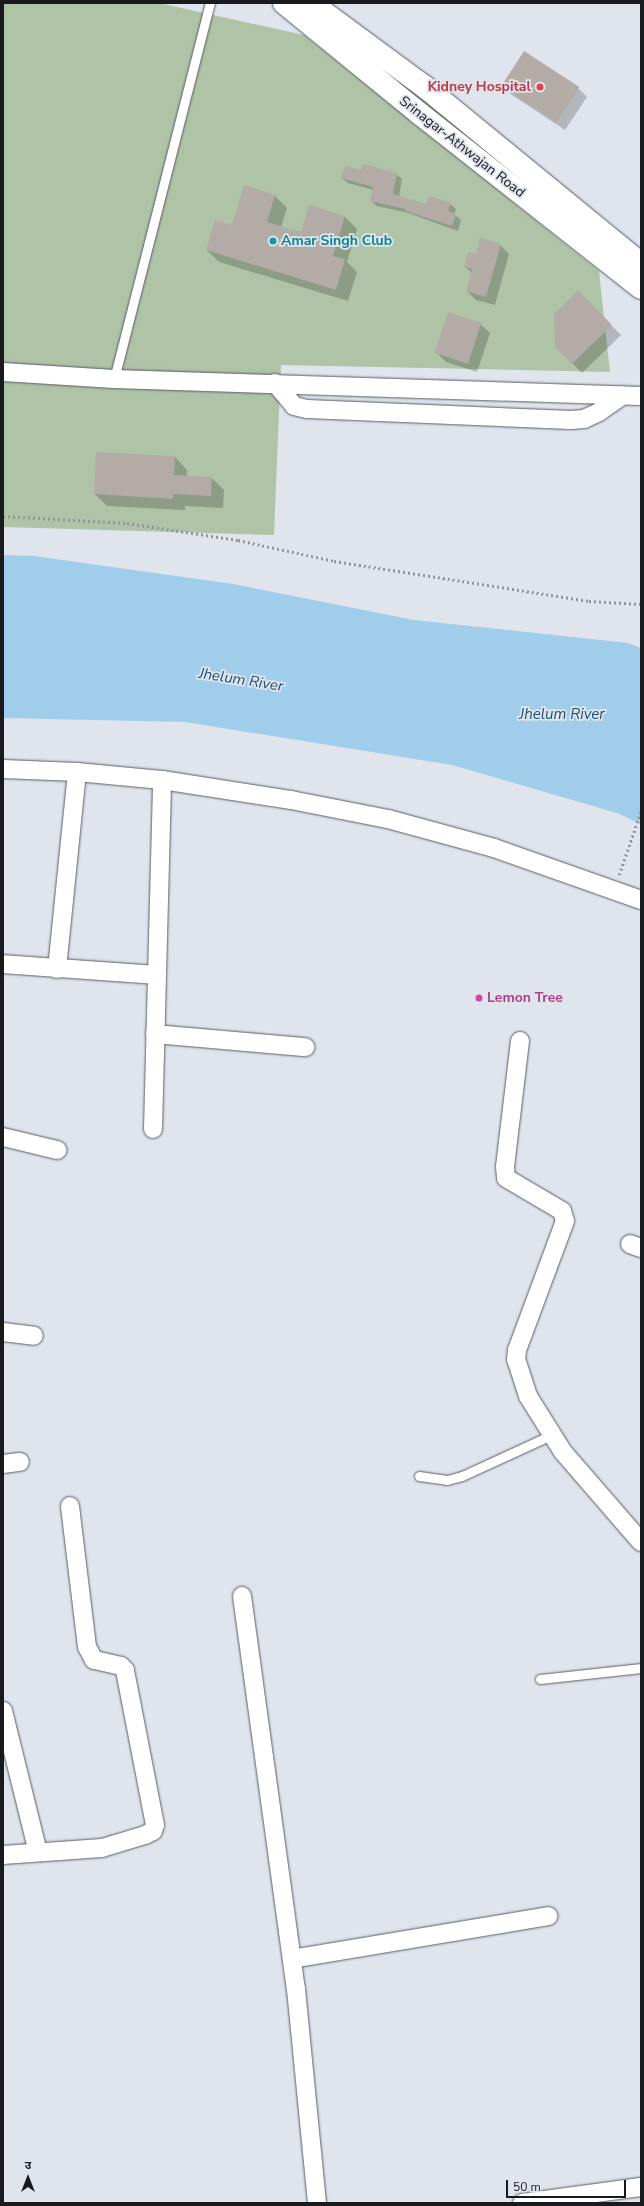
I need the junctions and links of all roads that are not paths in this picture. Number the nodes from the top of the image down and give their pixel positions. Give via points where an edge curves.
1 (210, 3) edge
2 (284, 3) edge
3 (311, 3) edge
4 (639, 258) edge
5 (641, 288) edge
6 (3, 372) edge
7 (114, 378) junction
8 (276, 383) junction
9 (623, 395) junction
10 (641, 396) edge
11 (3, 769) edge
12 (77, 772) junction
13 (162, 780) junction
14 (641, 900) edge
15 (3, 964) edge
16 (57, 969) junction
17 (156, 975) junction
18 (155, 1034) junction
19 (520, 1041) dead end
20 (305, 1047) dead end
21 (153, 1128) dead end
22 (3, 1137) edge
23 (57, 1150) dead end
24 (3, 1332) edge
25 (34, 1336) dead end
26 (551, 1435) junction
27 (419, 1476) dead end
28 (70, 1506) dead end
29 (641, 1542) edge
30 (242, 1596) dead end
31 (641, 1668) edge
32 (540, 1679) dead end
33 (3, 1711) edge
34 (38, 1852) junction
35 (3, 1855) edge
36 (548, 1916) dead end
37 (292, 1959) junction
38 (641, 2187) edge
39 (317, 2203) edge
40 (522, 2203) edge

1 - 7 lane
2 - 5 highway, Srinagar-Athwajan Road
3 - 4 highway, Srinagar-Athwajan Road via 425,87
6 - 7 street
7 - 8 street
8 - 9 street
8 - 9 street via 294,406 307,410 571,420 584,419 599,412
9 - 10 street
11 - 12 street
12 - 13 street
12 - 16 street
13 - 14 street via 291,800 388,819 494,848
13 - 17 street
15 - 16 street
16 - 17 street
17 - 18 street
18 - 20 street
18 - 21 street
19 - 26 street via 505,1166 506,1178 512,1184 559,1209 565,1216 516,1359 528,1396
22 - 23 street
24 - 25 street
26 - 27 lane via 462,1476 447,1480
26 - 29 street
28 - 34 street via 87,1647 94,1660 121,1666 124,1670 155,1825 153,1831 145,1835 110,1846 67,1852
30 - 37 street
31 - 32 lane
33 - 34 street
34 - 35 street
36 - 37 street
37 - 39 street
38 - 40 street

